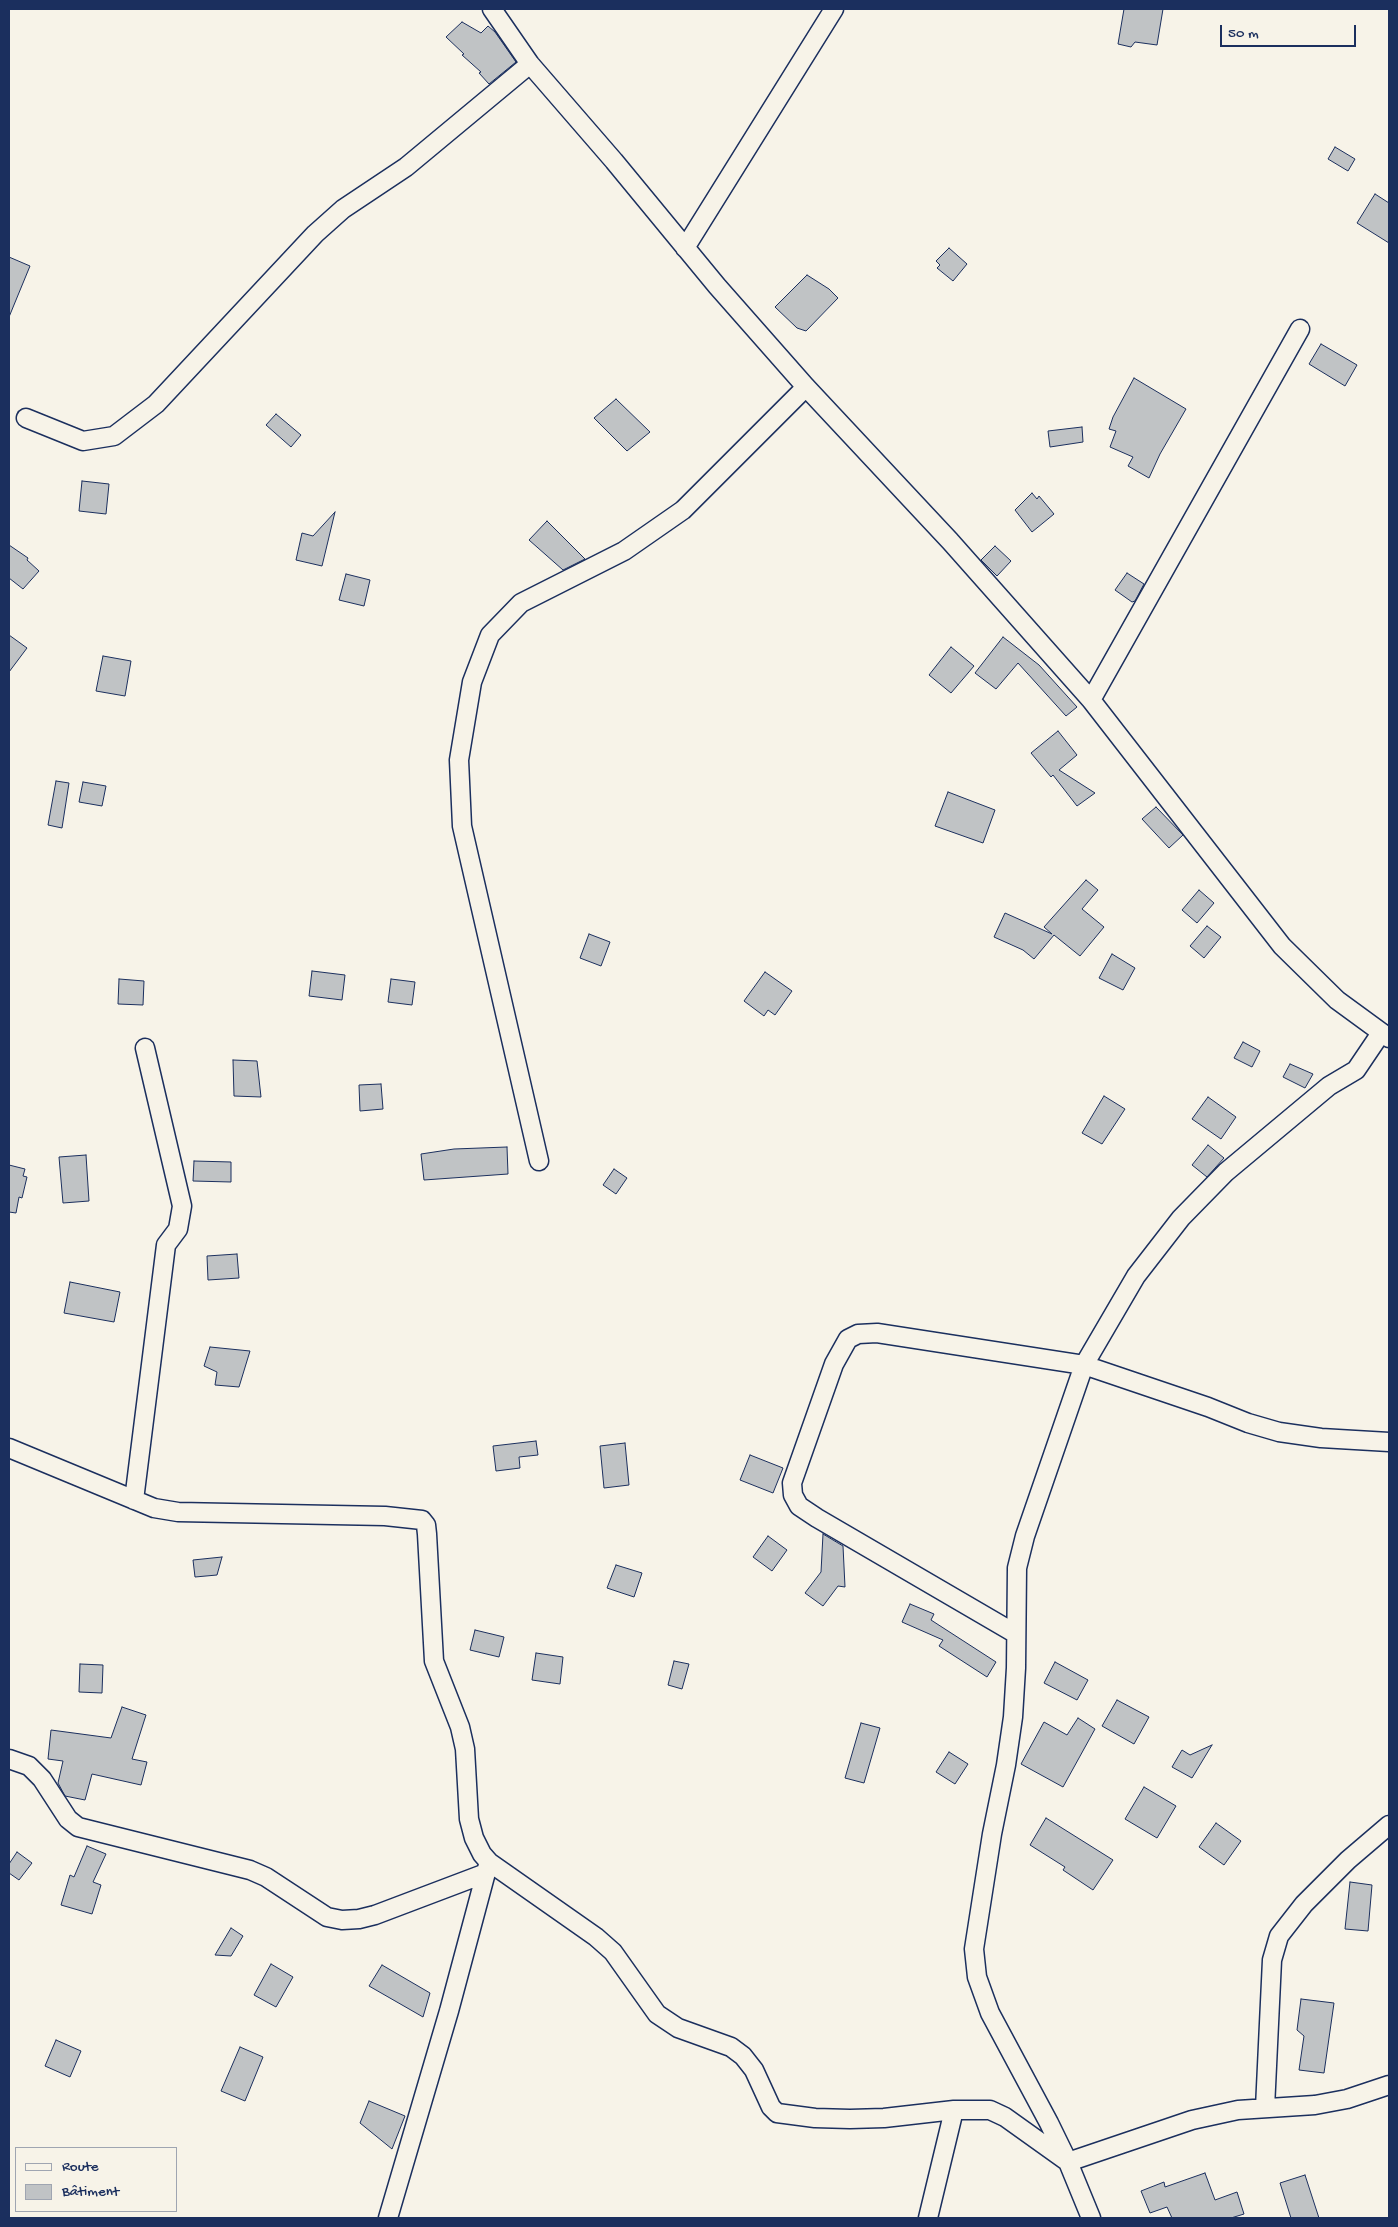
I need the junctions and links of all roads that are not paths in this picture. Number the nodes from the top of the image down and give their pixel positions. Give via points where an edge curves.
1 (492, 9) edge
2 (834, 9) edge
3 (530, 64) junction
4 (685, 248) junction
5 (1300, 329) dead end
6 (806, 388) junction
7 (26, 418) dead end
8 (1091, 700) junction
9 (1385, 1036) edge
10 (145, 1048) dead end
11 (539, 1161) dead end
12 (1084, 1365) junction
13 (1389, 1442) edge
14 (9, 1448) edge
15 (134, 1500) junction
16 (1016, 1634) junction
17 (9, 1759) edge
18 (1389, 1825) edge
19 (487, 1868) junction
20 (1389, 2085) edge
21 (1265, 2108) junction
22 (954, 2110) junction
23 (1068, 2162) junction
24 (388, 2218) edge
25 (928, 2218) edge
26 (1091, 2218) edge

1 - 3 street
2 - 4 street
3 - 4 street
3 - 7 street via 406,167 343,209 315,234 156,404 114,436 82,441
4 - 6 street
5 - 8 street
6 - 8 street via 950,541
6 - 11 street via 683,510 624,550 521,603 490,635 472,682 460,760 462,826
8 - 9 street via 1282,946 1337,1000
9 - 12 street via 1356,1070 1329,1086 1226,1172 1181,1218 1136,1276
10 - 15 street via 182,1206 178,1229 166,1245
12 - 13 street via 1279,1432
12 - 16 street via 1025,1536 1017,1568
12 - 16 street via 908,1337 858,1334 848,1339 834,1364 792,1483 793,1495 799,1506
14 - 15 street
15 - 19 street via 178,1512 385,1516 422,1520 427,1534 434,1660 460,1727 465,1749 469,1819
16 - 23 street via 1016,1678 1006,1765 974,1949 977,1977 990,2013
17 - 19 street via 29,1766 42,1779 68,1819 78,1827 250,1870 328,1917 350,1919 375,1914
18 - 21 street via 1304,1904 1279,1936 1272,1960
19 - 22 street via 607,1947 657,2014 678,2028 731,2047 743,2056 754,2070 771,2108 777,2113 850,2119
19 - 24 street
20 - 21 street via 1348,2099
21 - 23 street via 1192,2120
22 - 23 street via 990,2110 1005,2116
22 - 25 street
23 - 26 street

